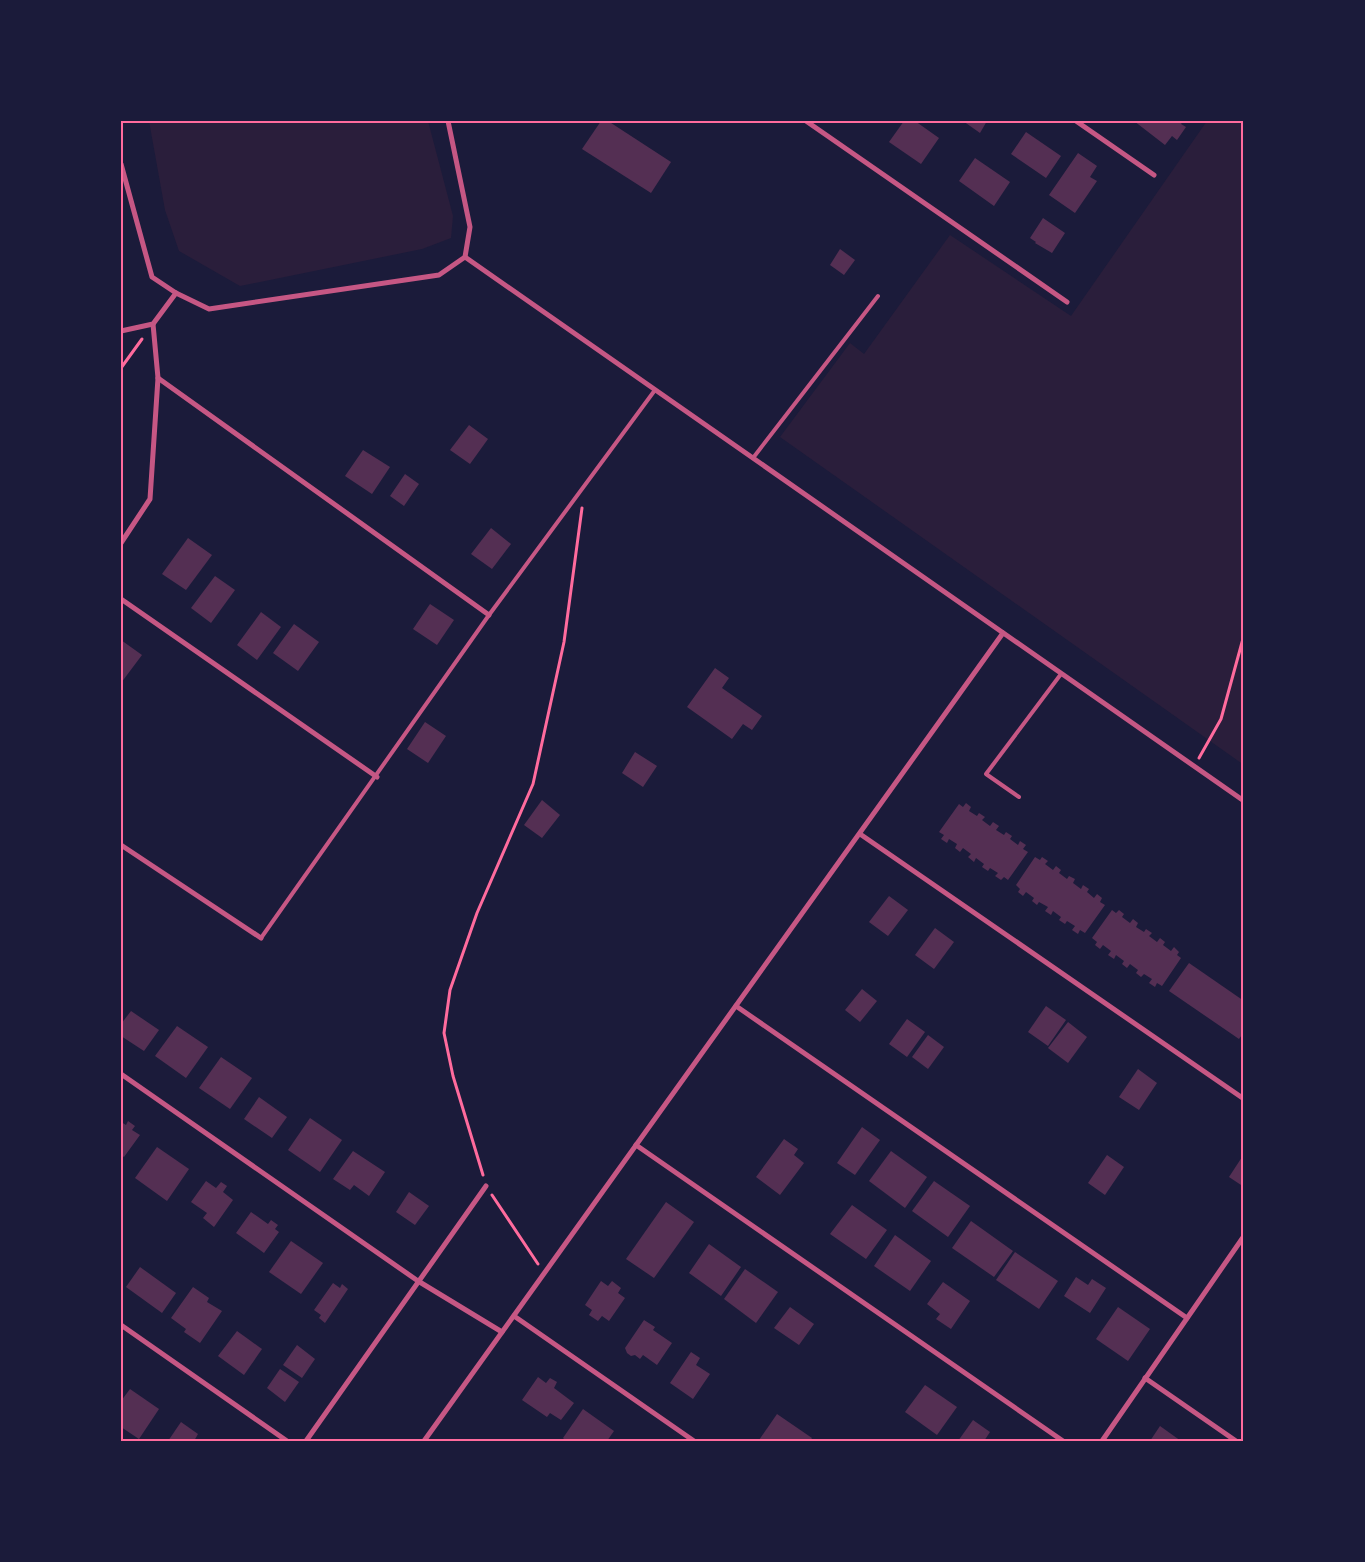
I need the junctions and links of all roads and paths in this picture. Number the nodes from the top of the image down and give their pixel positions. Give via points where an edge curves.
1 (448, 121) edge
2 (806, 121) edge
3 (1076, 121) edge
4 (121, 164) edge
5 (1154, 175) dead end
6 (465, 257) junction
7 (176, 292) junction
8 (878, 296) dead end
9 (1066, 302) dead end
10 (153, 324) junction
11 (121, 332) edge
12 (121, 368) edge
13 (158, 378) junction
14 (655, 390) junction
15 (753, 458) junction
16 (585, 485) junction
17 (121, 543) edge
18 (121, 599) edge
19 (489, 615) junction
20 (1004, 633) junction
21 (1244, 635) edge
22 (1061, 674) junction
23 (1194, 767) junction
24 (377, 777) junction
25 (1019, 797) dead end
26 (1244, 801) edge
27 (860, 834) junction
28 (121, 845) edge
29 (261, 938) joint
30 (736, 1006) junction
31 (121, 1074) edge
32 (1244, 1099) edge
33 (636, 1145) junction
34 (486, 1186) junction
35 (1244, 1236) edge
36 (544, 1273) junction
37 (418, 1281) junction
38 (514, 1316) junction
39 (1187, 1318) junction
40 (121, 1325) edge
41 (502, 1332) junction
42 (1145, 1378) junction
43 (287, 1441) edge
44 (306, 1441) edge
45 (424, 1441) edge
46 (694, 1441) edge
47 (1063, 1441) edge
48 (1102, 1441) edge
49 (1236, 1441) edge

1 - 6 street via 470,227
2 - 9 street
3 - 5 street
4 - 7 street via 152,277
6 - 7 street via 439,275 209,310
6 - 14 street
7 - 10 street
8 - 15 lane
10 - 11 street
10 - 12 path
10 - 13 street
13 - 17 street via 150,499
13 - 19 street
14 - 15 street
14 - 16 lane
15 - 20 street
16 - 19 lane
16 - 34 path via 564,642 533,784 477,913 450,990 444,1033
18 - 24 street
19 - 24 lane
20 - 22 street
20 - 27 street
21 - 23 path via 1220,719
22 - 23 street
22 - 25 lane via 986,774
23 - 26 street
24 - 29 lane
27 - 30 street
27 - 32 street
28 - 29 street
30 - 33 street
30 - 39 street
31 - 37 street
33 - 36 street
33 - 47 street
34 - 36 path
34 - 37 street
35 - 39 street
36 - 38 street
37 - 41 street
37 - 44 street
38 - 41 street
38 - 46 street
39 - 42 street
40 - 43 street
41 - 45 street
42 - 48 street
42 - 49 street

